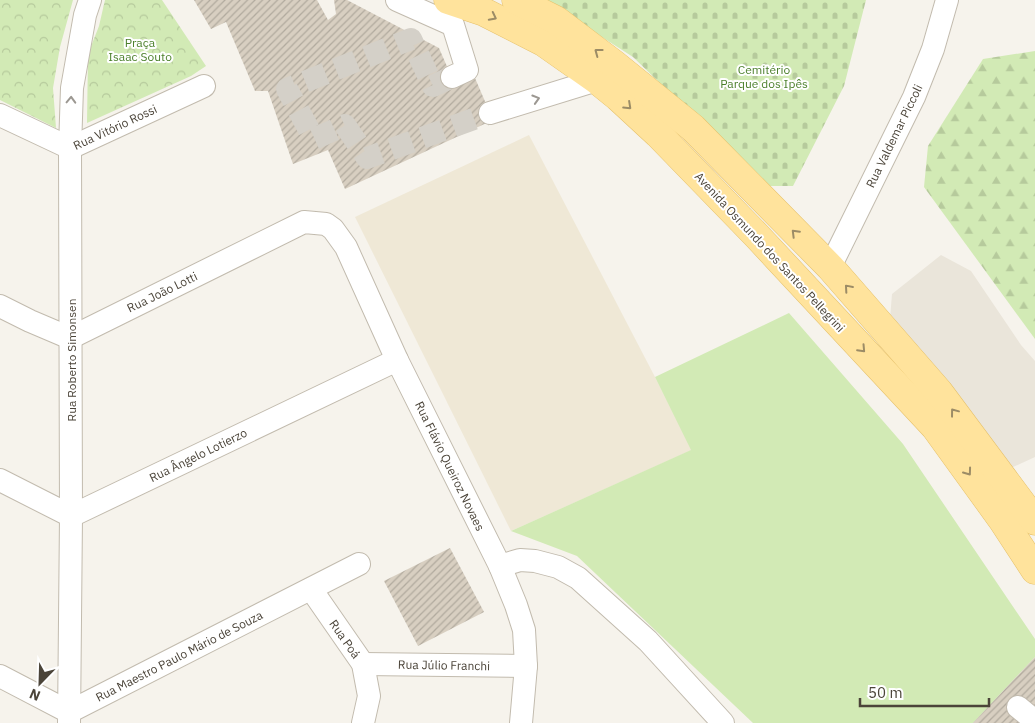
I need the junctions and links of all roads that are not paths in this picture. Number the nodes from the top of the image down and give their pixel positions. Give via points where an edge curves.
1 (90, 0) edge
2 (397, 0) edge
3 (448, 0) edge
4 (516, 0) edge
5 (947, 0) edge
6 (452, 77) tunnel mouth
7 (597, 80) junction
8 (204, 86) dead end
9 (490, 114) tunnel mouth
10 (0, 115) edge
11 (70, 148) junction
12 (326, 224) joint
13 (830, 267) junction
14 (790, 272) junction
15 (0, 306) edge
16 (70, 338) junction
17 (397, 360) junction
18 (0, 480) edge
19 (71, 516) junction
20 (1035, 521) edge
21 (359, 564) dead end
22 (500, 566) junction
23 (1035, 570) edge
24 (311, 589) junction
25 (363, 664) junction
26 (526, 666) junction
27 (0, 676) edge
28 (1018, 707) dead end
29 (69, 718) edge
30 (1035, 721) edge
31 (363, 723) edge
32 (521, 723) edge
33 (723, 723) edge

11 -> 1 street, Rua Roberto Simonsen via 72,88
2 - 6 street via 453,25 467,70
3 -> 7 main road, Avenida Osmundo dos Santos Pellegrini via 484,12 543,42
13 -> 4 main road via 692,128 556,20
5 - 13 street, Rua Valdemar Piccoli via 933,49 914,97
9 -> 7 street
7 -> 14 main road, Avenida Osmundo dos Santos Pellegrini via 658,134
8 - 11 street, Rua Vitório Rossi
10 - 11 street, Rua Vitório Rossi
11 - 16 street, Rua Roberto Simonsen
12 - 16 street, Rua João Lotti via 304,222
12 - 17 street, Rua Flávio Queiroz Novaes via 333,228 346,248
13 - 14 main road via 816,282 809,282
20 -> 13 main road via 939,392
14 -> 23 main road, Avenida Osmundo dos Santos Pellegrini via 935,427
15 - 16 street
16 - 19 street, Rua Roberto Simonsen
17 - 19 street, Rua Ângelo Lotierzo
17 - 22 street, Rua Flávio Queiroz Novaes
18 - 19 street
19 - 29 street, Rua Roberto Simonsen
21 - 24 street, Rua Maestro Paulo Mário de Souza
22 - 26 street, Rua Flávio Queiroz Novaes via 524,630
22 - 33 street via 520,560 535,561 558,567 578,578 648,641
24 - 25 street, Rua Poá
24 - 29 street, Rua Maestro Paulo Mário de Souza
25 - 26 street, Rua Júlio Franchi
25 - 31 street, Rua Poá via 369,696
26 - 32 street, Rua Flávio Queiroz Novaes
27 - 29 street
28 - 30 street

